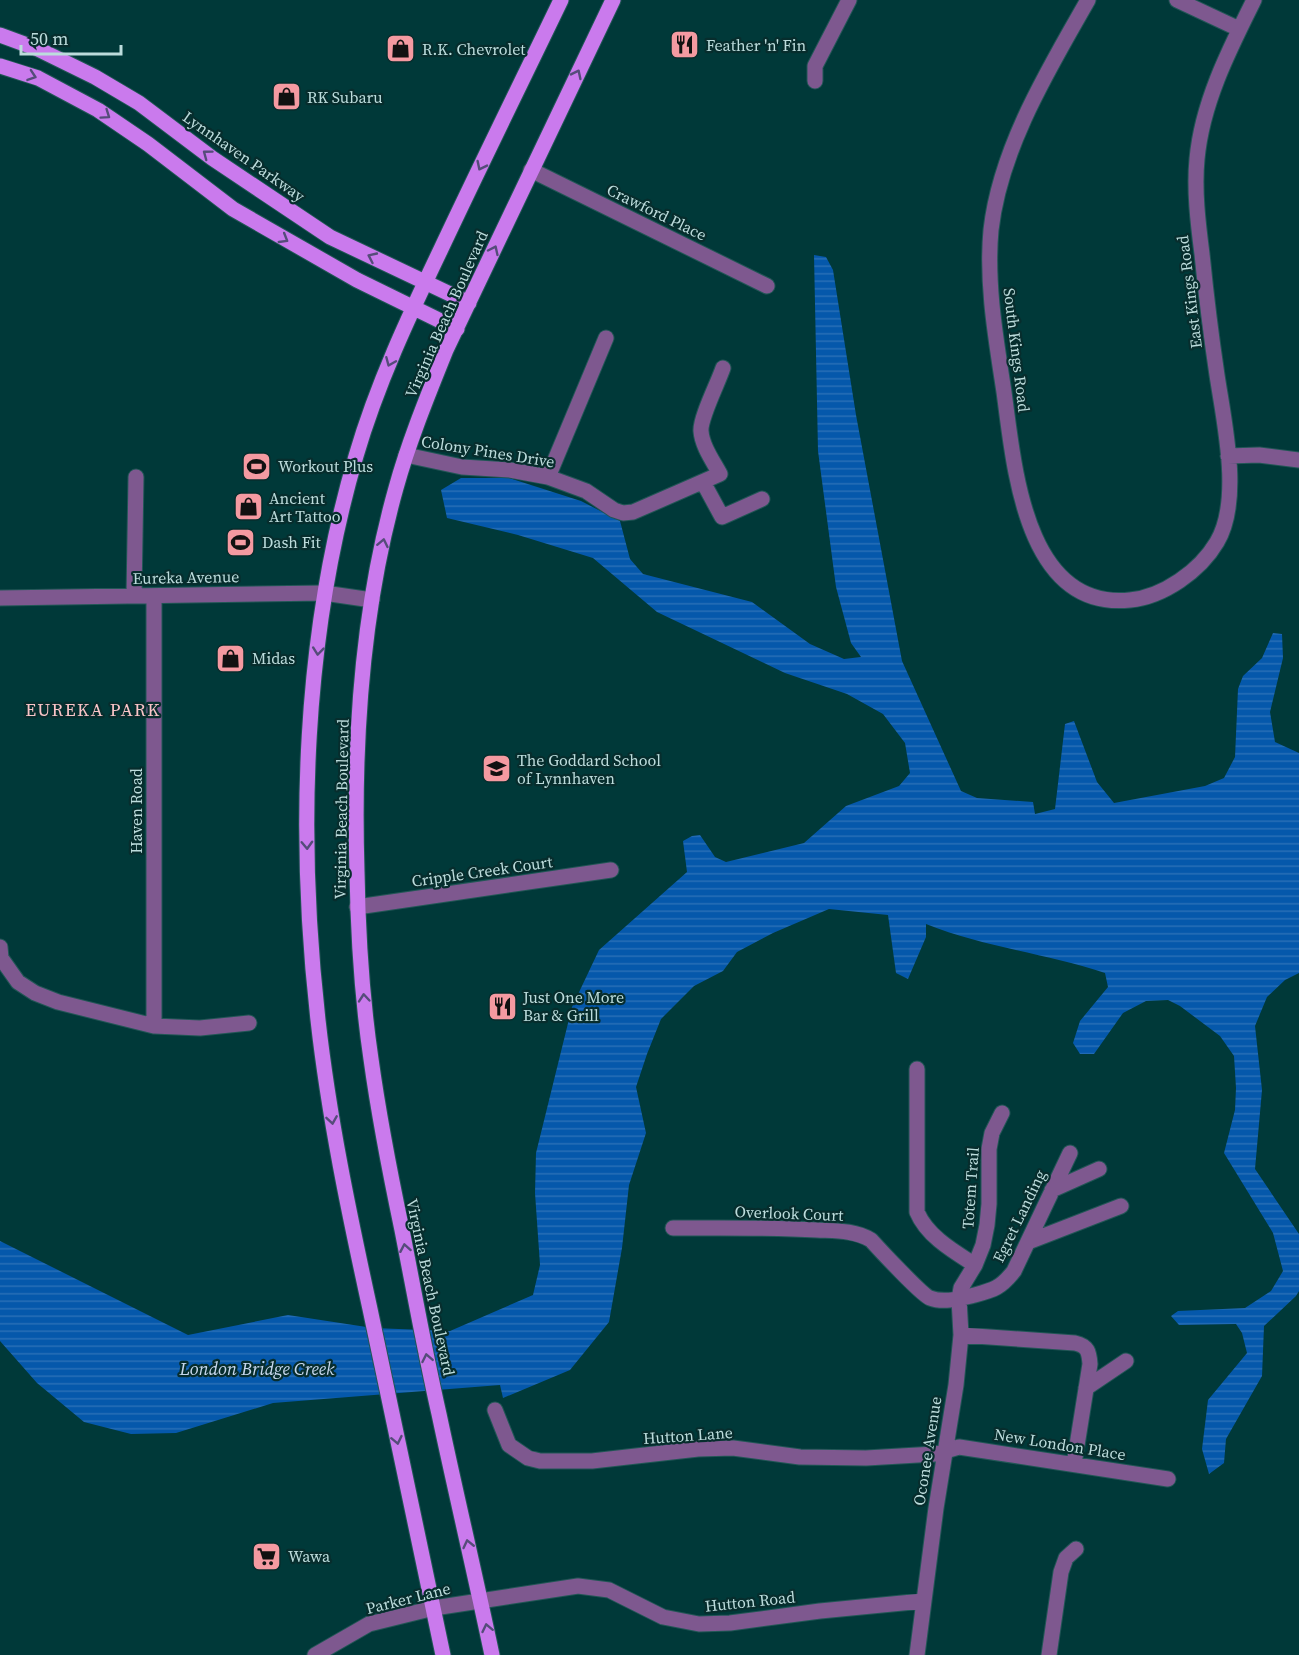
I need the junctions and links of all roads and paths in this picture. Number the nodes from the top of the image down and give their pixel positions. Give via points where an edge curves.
1 (561, 0) edge
2 (613, 0) edge
3 (849, 0) edge
4 (1088, 0) edge
5 (1177, 0) edge
6 (1254, 0) edge
7 (1239, 29) junction
8 (0, 35) edge
9 (0, 66) edge
10 (815, 81) dead end
11 (531, 170) junction
12 (425, 282) junction
13 (767, 286) dead end
14 (469, 303) junction
15 (413, 308) junction
16 (457, 329) junction
17 (606, 338) dead end
18 (723, 368) dead end
19 (406, 455) junction
20 (1228, 456) junction
21 (1299, 460) edge
22 (136, 477) dead end
23 (548, 477) junction
24 (703, 482) junction
25 (762, 499) dead end
26 (1186, 576) joint
27 (324, 593) junction
28 (134, 596) junction
29 (154, 596) junction
30 (0, 598) edge
31 (372, 600) junction
32 (612, 870) dead end
33 (357, 907) junction
34 (0, 947) edge
35 (249, 1023) dead end
36 (154, 1026) junction
37 (917, 1069) dead end
38 (1002, 1113) dead end
39 (1070, 1153) dead end
40 (1099, 1169) dead end
41 (1052, 1190) junction
42 (1120, 1206) dead end
43 (673, 1228) dead end
44 (1028, 1242) junction
45 (975, 1265) junction
46 (959, 1299) junction
47 (961, 1335) junction
48 (1126, 1361) dead end
49 (1086, 1388) junction
50 (495, 1410) dead end
51 (946, 1450) junction
52 (1074, 1464) junction
53 (1168, 1479) dead end
54 (1076, 1549) dead end
55 (481, 1601) junction
56 (923, 1601) junction
57 (434, 1608) junction
58 (315, 1655) edge
59 (443, 1655) edge
60 (492, 1655) edge
61 (917, 1655) edge
62 (1049, 1655) edge

1 -> 12 main road, Virginia Beach Boulevard
11 -> 2 main road, Virginia Beach Boulevard
3 - 10 street via 815,66
4 - 26 street, South Kings Road via 1013,147 998,191 992,229 992,311 1017,480 1029,524 1043,552 1074,588 1104,600 1129,601 1150,596
5 - 7 street
6 - 7 street, East Kings Road
7 - 20 street, East Kings Road via 1204,120 1196,181
12 -> 8 main road, Lynnhaven Parkway via 330,237 220,164 139,103 95,77
9 -> 15 main road via 38,78 98,110 233,209
11 - 13 street, Crawford Place
14 -> 11 main road, Virginia Beach Boulevard
12 - 14 main road, Lynnhaven Parkway
12 - 15 main road, Virginia Beach Boulevard
14 - 16 main road, Virginia Beach Boulevard
15 - 16 main road
15 -> 27 main road, Virginia Beach Boulevard via 356,457
16 - 19 main road, Virginia Beach Boulevard
17 - 23 street
18 - 24 street via 701,429 720,474
19 - 23 street, Colony Pines Drive via 462,467
31 -> 19 main road, Virginia Beach Boulevard
20 - 21 street
20 - 26 street, East Kings Road via 1230,496 1221,534 1216,545
22 - 28 street
23 - 24 street, Colony Pines Drive via 586,491 623,513
24 - 25 street via 722,518
27 - 29 street, Eureka Avenue
27 - 31 street, Eureka Avenue
27 -> 57 main road, Virginia Beach Boulevard via 314,690 307,839 318,1020 342,1179
28 - 29 street, Eureka Avenue
28 - 30 street, Eureka Avenue
29 - 36 street, Haven Road
31 - 33 main road, Virginia Beach Boulevard via 357,751
32 - 33 street, Cripple Creek Court
55 -> 33 main road, Virginia Beach Boulevard via 388,1164 370,1056
34 - 36 street via 1,958 18,982 35,993
35 - 36 street via 200,1028
37 - 45 street via 917,1212 935,1236
38 - 45 street, Totem Trail via 989,1149 987,1225
39 - 41 street, Egret Landing
40 - 41 street
41 - 44 street, Egret Landing
42 - 44 street
43 - 46 street, Overlook Court via 793,1228 862,1235 928,1298
44 - 46 street, Egret Landing via 1005,1282 996,1289
45 - 46 street, Totem Trail
46 - 47 street, Oconee Avenue
47 - 49 street via 1083,1345 1090,1358
47 - 51 street, Oconee Avenue
48 - 49 street
49 - 52 street
50 - 51 street, Hutton Lane via 509,1445 540,1461 592,1461 733,1448 800,1457 855,1458 935,1454
51 - 52 street, New London Place via 959,1447
51 - 56 street, Oconee Avenue
52 - 53 street, New London Place
54 - 62 street via 1066,1558 1061,1572
55 - 56 street, Hutton Road via 578,1586 596,1587 625,1596 663,1617 699,1624
55 - 57 street, Parker Lane
60 -> 55 main road, Virginia Beach Boulevard
56 - 61 street, Oconee Avenue
57 - 58 street, Parker Lane via 369,1624
57 - 59 main road, Virginia Beach Boulevard

